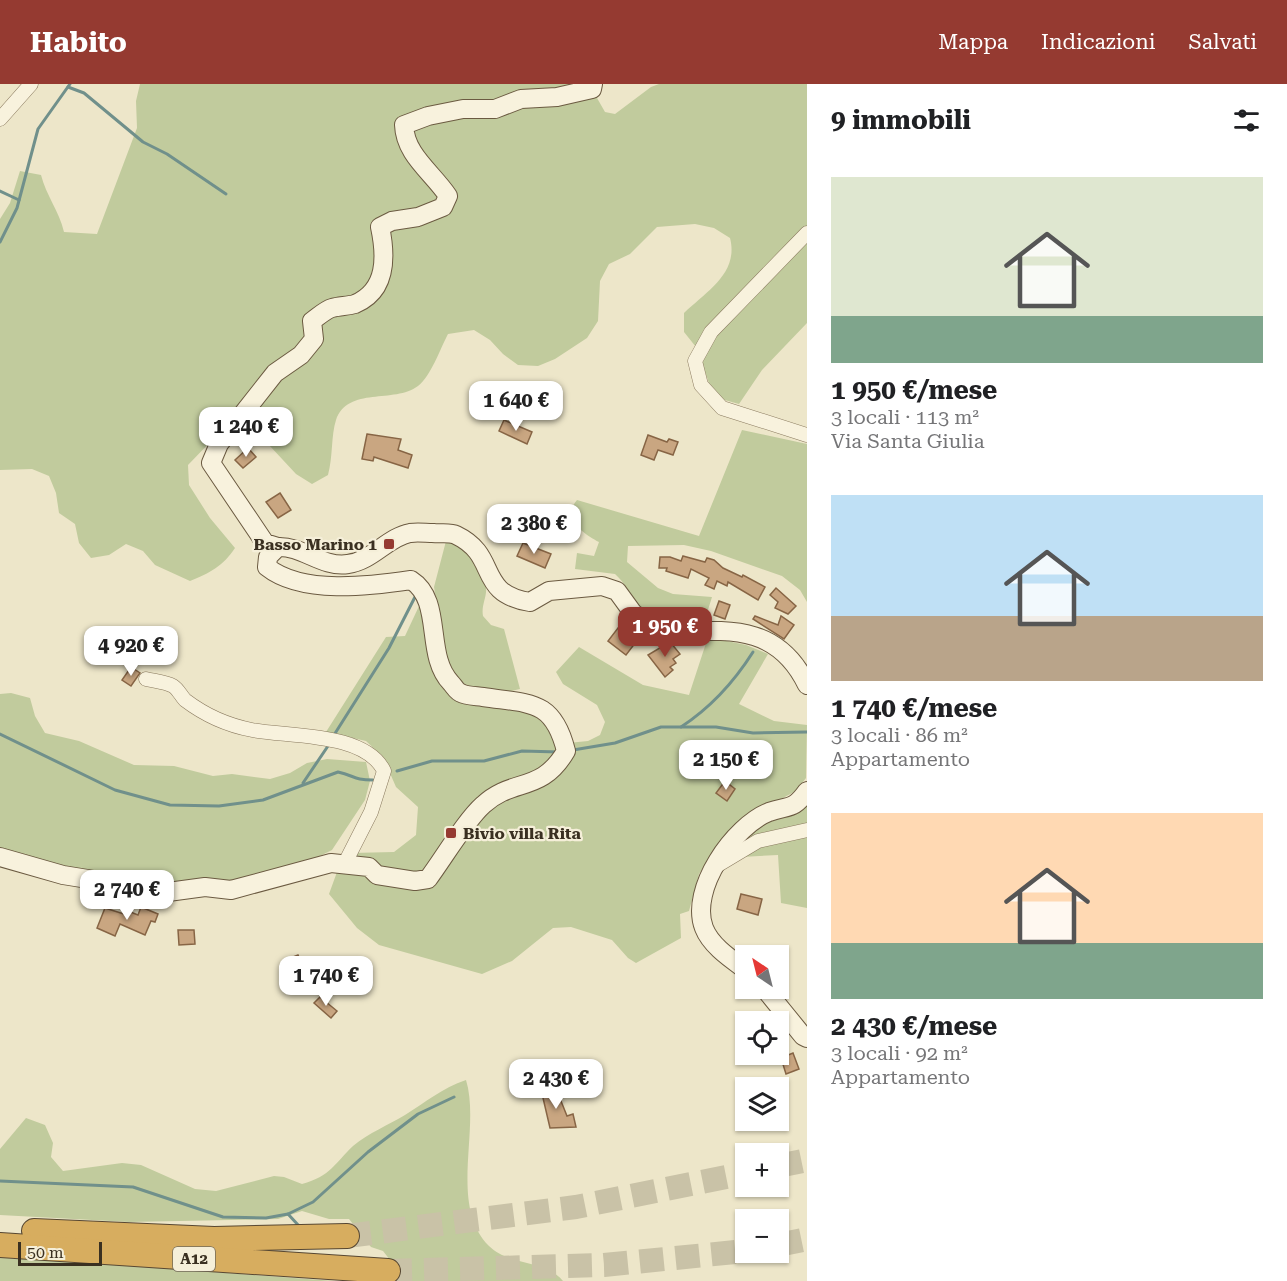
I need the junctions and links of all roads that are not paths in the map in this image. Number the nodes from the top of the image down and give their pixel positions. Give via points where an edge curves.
1 (31, 84) edge
2 (593, 84) edge
3 (0, 119) edge
4 (807, 234) edge
5 (807, 435) edge
6 (278, 547) junction
7 (146, 679) dead end
8 (807, 685) edge
9 (807, 791) edge
10 (807, 830) edge
11 (0, 857) edge
12 (345, 862) junction
13 (712, 870) junction
14 (735, 962) edge
15 (773, 999) edge
16 (807, 1038) edge
17 (0, 1229) edge
18 (347, 1236) tunnel mouth
19 (0, 1245) edge
20 (388, 1271) tunnel mouth

1 - 3 street
2 - 6 street via 592,89 557,97 521,99 495,109 463,109 404,125 405,140 416,159 448,196 443,207 380,227 385,252 381,278 370,294 355,304 329,309 312,321 314,339 301,355 274,373 219,444 211,463 265,543
4 - 5 street via 717,325 695,361 700,385 722,408
6 - 8 street via 290,547 319,561 351,564 410,533 454,534 483,556 494,585 511,599 530,602 549,591 602,586 617,591 633,613 654,629 739,631 767,639 787,653
6 - 12 street via 268,557 267,567 277,575 314,584 370,586 411,580 420,586 429,604 435,655 444,676 460,693 545,710 560,728 566,751 545,777 483,805 428,879 415,881 377,875 369,867
7 - 12 street via 173,686 206,716 227,725 314,736 369,753 379,762 384,771 371,812
9 - 13 street via 799,802 782,811 769,812 733,838
10 - 13 street via 758,841
11 - 12 street via 63,875 168,892 205,887 231,890 290,872
13 - 14 street via 702,896 703,926 719,950
15 - 16 street
17 - 18 highway, A12 via 214,1239
19 - 20 highway, A12

